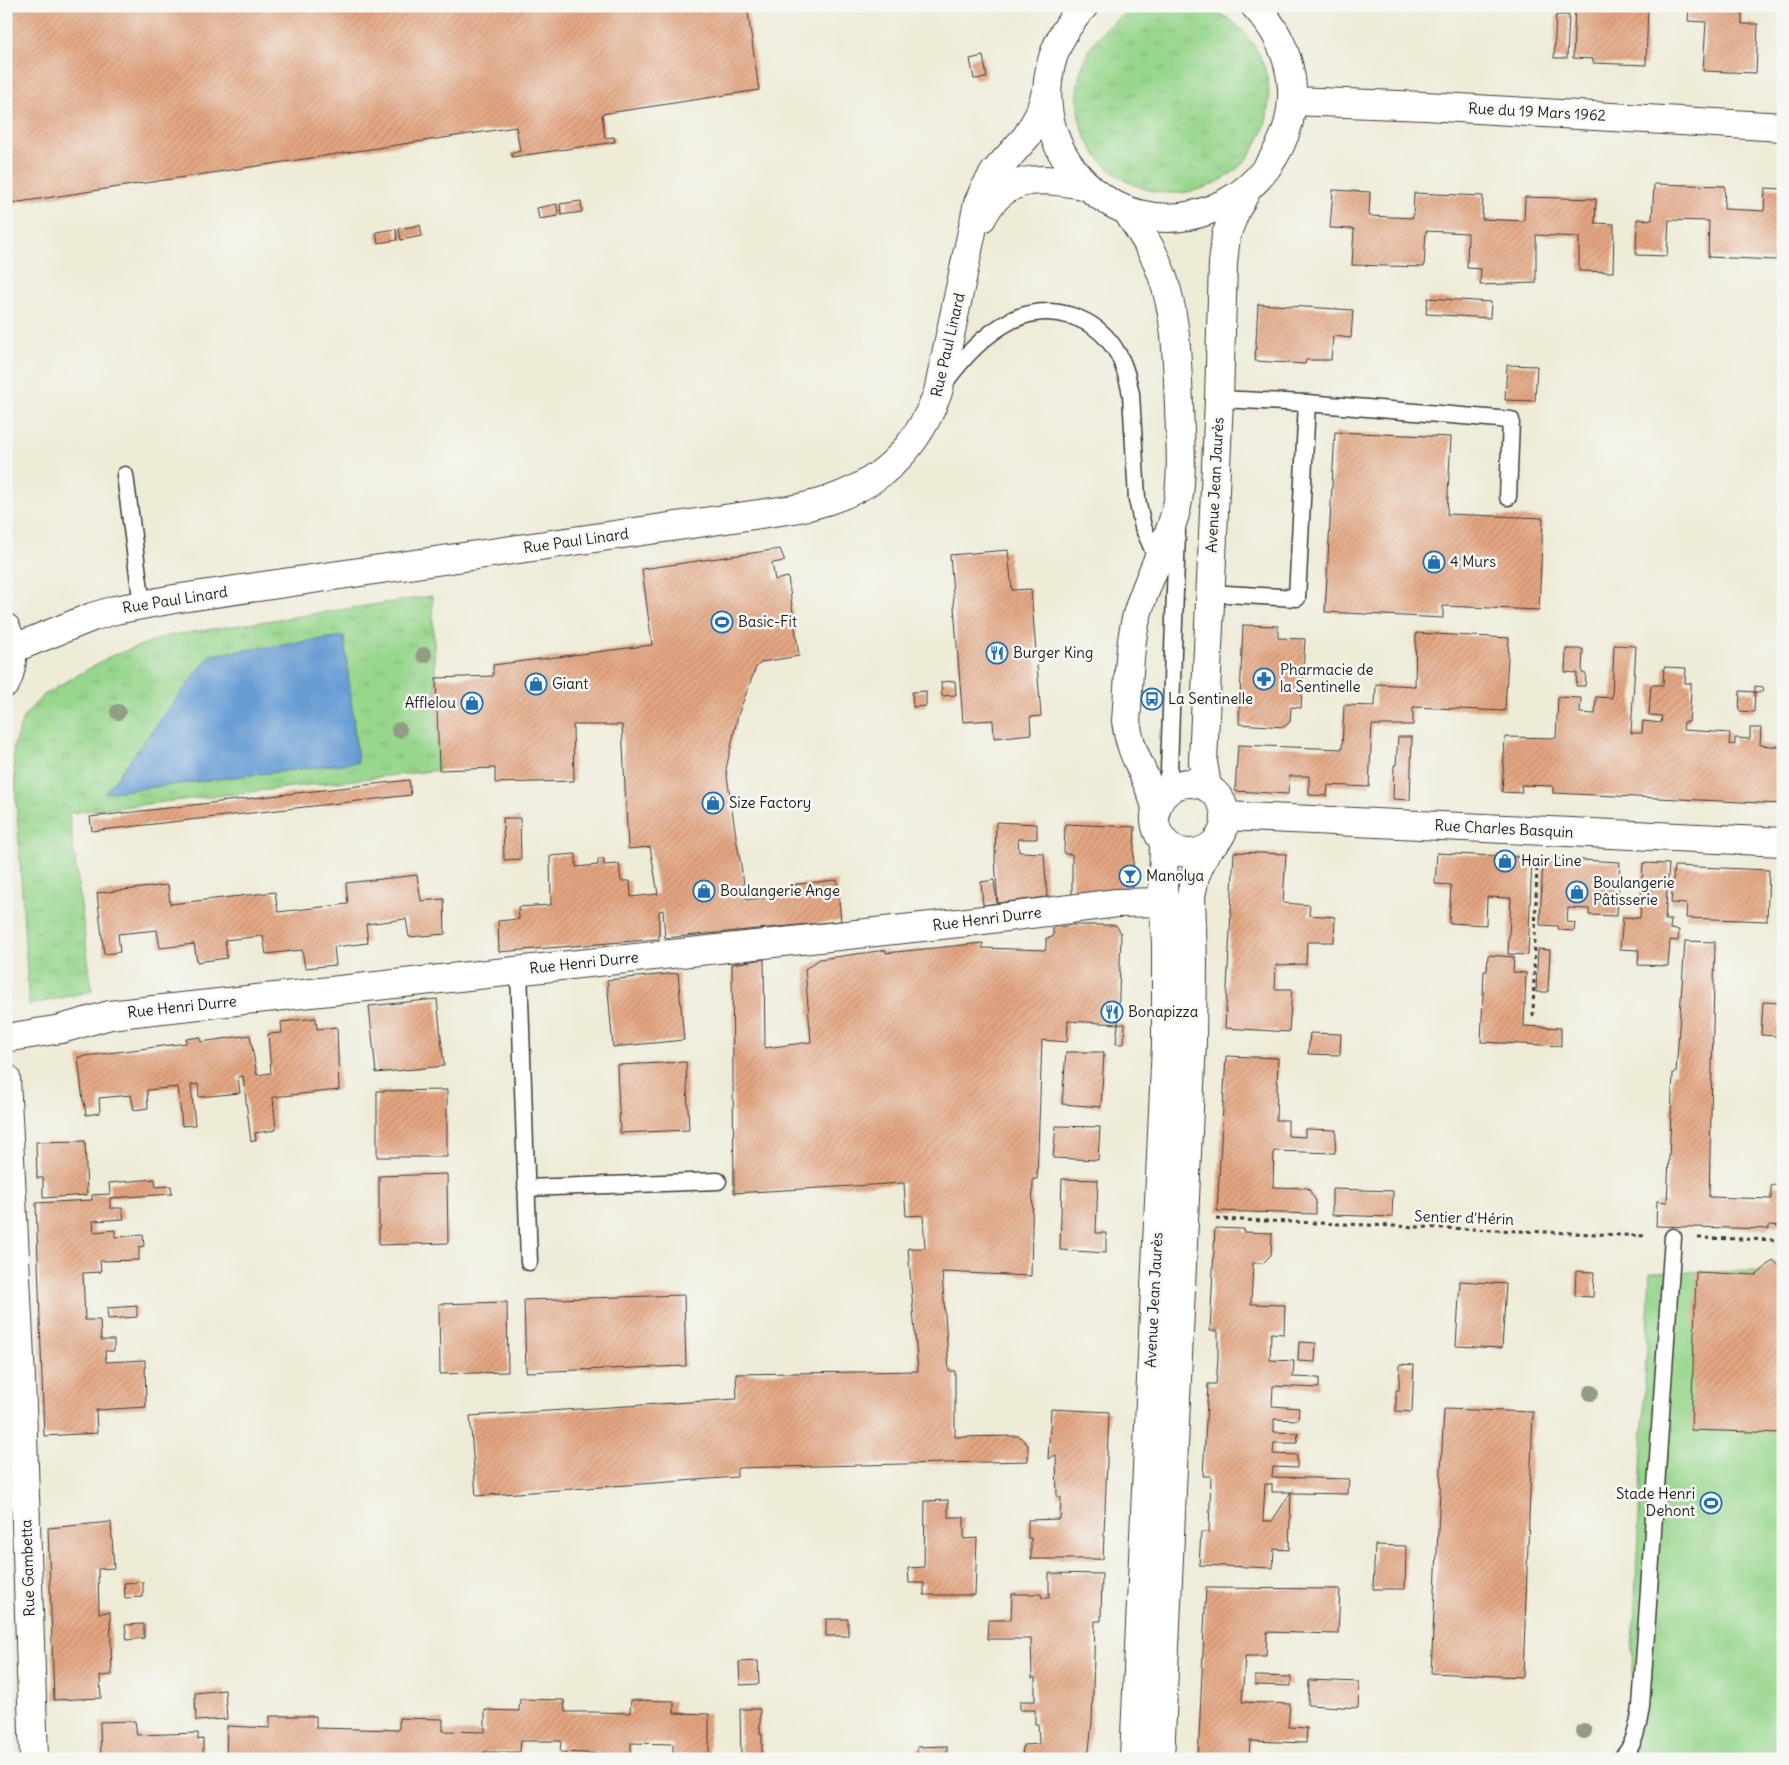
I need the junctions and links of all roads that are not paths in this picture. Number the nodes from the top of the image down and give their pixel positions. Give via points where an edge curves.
1 (1084, 6) edge
2 (1255, 6) edge
3 (1046, 92) junction
4 (1292, 101) junction
5 (1783, 127) edge
6 (1087, 186) junction
7 (1248, 188) junction
8 (1126, 210) junction
9 (972, 237) junction
10 (938, 392) junction
11 (1219, 399) junction
12 (1307, 403) junction
13 (124, 475) dead end
14 (1508, 497) dead end
15 (1178, 502) junction
16 (1157, 559) junction
17 (1209, 593) junction
18 (142, 605) junction
19 (9, 638) edge
20 (6, 684) edge
21 (1207, 786) junction
22 (1160, 801) junction
23 (1226, 816) junction
24 (1164, 842) junction
25 (1783, 842) edge
26 (1208, 849) junction
27 (1164, 902) junction
28 (519, 970) junction
29 (6, 1038) edge
30 (6, 1078) edge
31 (718, 1181) dead end
32 (526, 1188) junction
33 (1673, 1237) road end
34 (528, 1262) dead end
35 (34, 1759) edge
36 (1134, 1759) edge
37 (1160, 1759) edge
38 (1621, 1759) edge

1 - 3 street via 1059,40 1050,65
2 - 4 street via 1280,42 1290,71
3 - 6 street via 1049,119 1057,144 1070,167
3 - 9 street, Rue Paul Linard via 1039,115 1027,136 994,173 984,190 978,203
4 - 5 street, Rue du 19 Mars 1962
4 - 7 street via 1282,143 1268,167
6 - 8 street
6 - 9 street, Rue Paul Linard via 1046,179 1018,183 995,199
7 - 8 street via 1211,210 1183,217 1154,217
7 - 11 street, Avenue Jean Jaurès via 1226,236
8 - 15 street via 1156,260 1171,310 1176,341 1181,442
9 - 10 street, Rue Paul Linard
10 - 16 lane via 970,352 1012,320 1050,311 1075,316 1095,328 1114,346 1128,380 1137,499 1143,527
10 - 18 street, Rue Paul Linard via 925,422 895,463 850,493 812,506
11 - 12 lane
11 - 17 street, Avenue Jean Jaurès
12 - 14 lane via 1511,420
12 - 17 lane via 1296,598
13 - 18 lane
15 - 16 street
15 - 22 lane via 1169,772
16 - 22 street via 1134,628 1126,721 1133,754 1151,792
17 - 21 street, Avenue Jean Jaurès via 1203,762
18 - 19 street, Rue Paul Linard
19 - 20 street via 12,667
21 - 22 street via 1196,782 1173,786
21 - 23 street via 1220,798
22 - 24 street via 1156,826
23 - 25 street, Rue Charles Basquin
23 - 26 street via 1223,833
24 - 26 street via 1185,853
24 - 27 street, Avenue Jean Jaurès
26 - 37 street, Avenue Jean Jaurès via 1199,865 1191,896 1192,1041
27 - 28 street, Rue Henri Durre via 1117,903
27 - 36 street, Avenue Jean Jaurès via 1166,1044
28 - 29 street, Rue Henri Durre via 110,1015 61,1029
28 - 32 lane
30 - 35 street, Rue Gambetta via 21,1378
31 - 32 lane
32 - 34 lane
33 - 38 lane via 1641,1707 1633,1741

